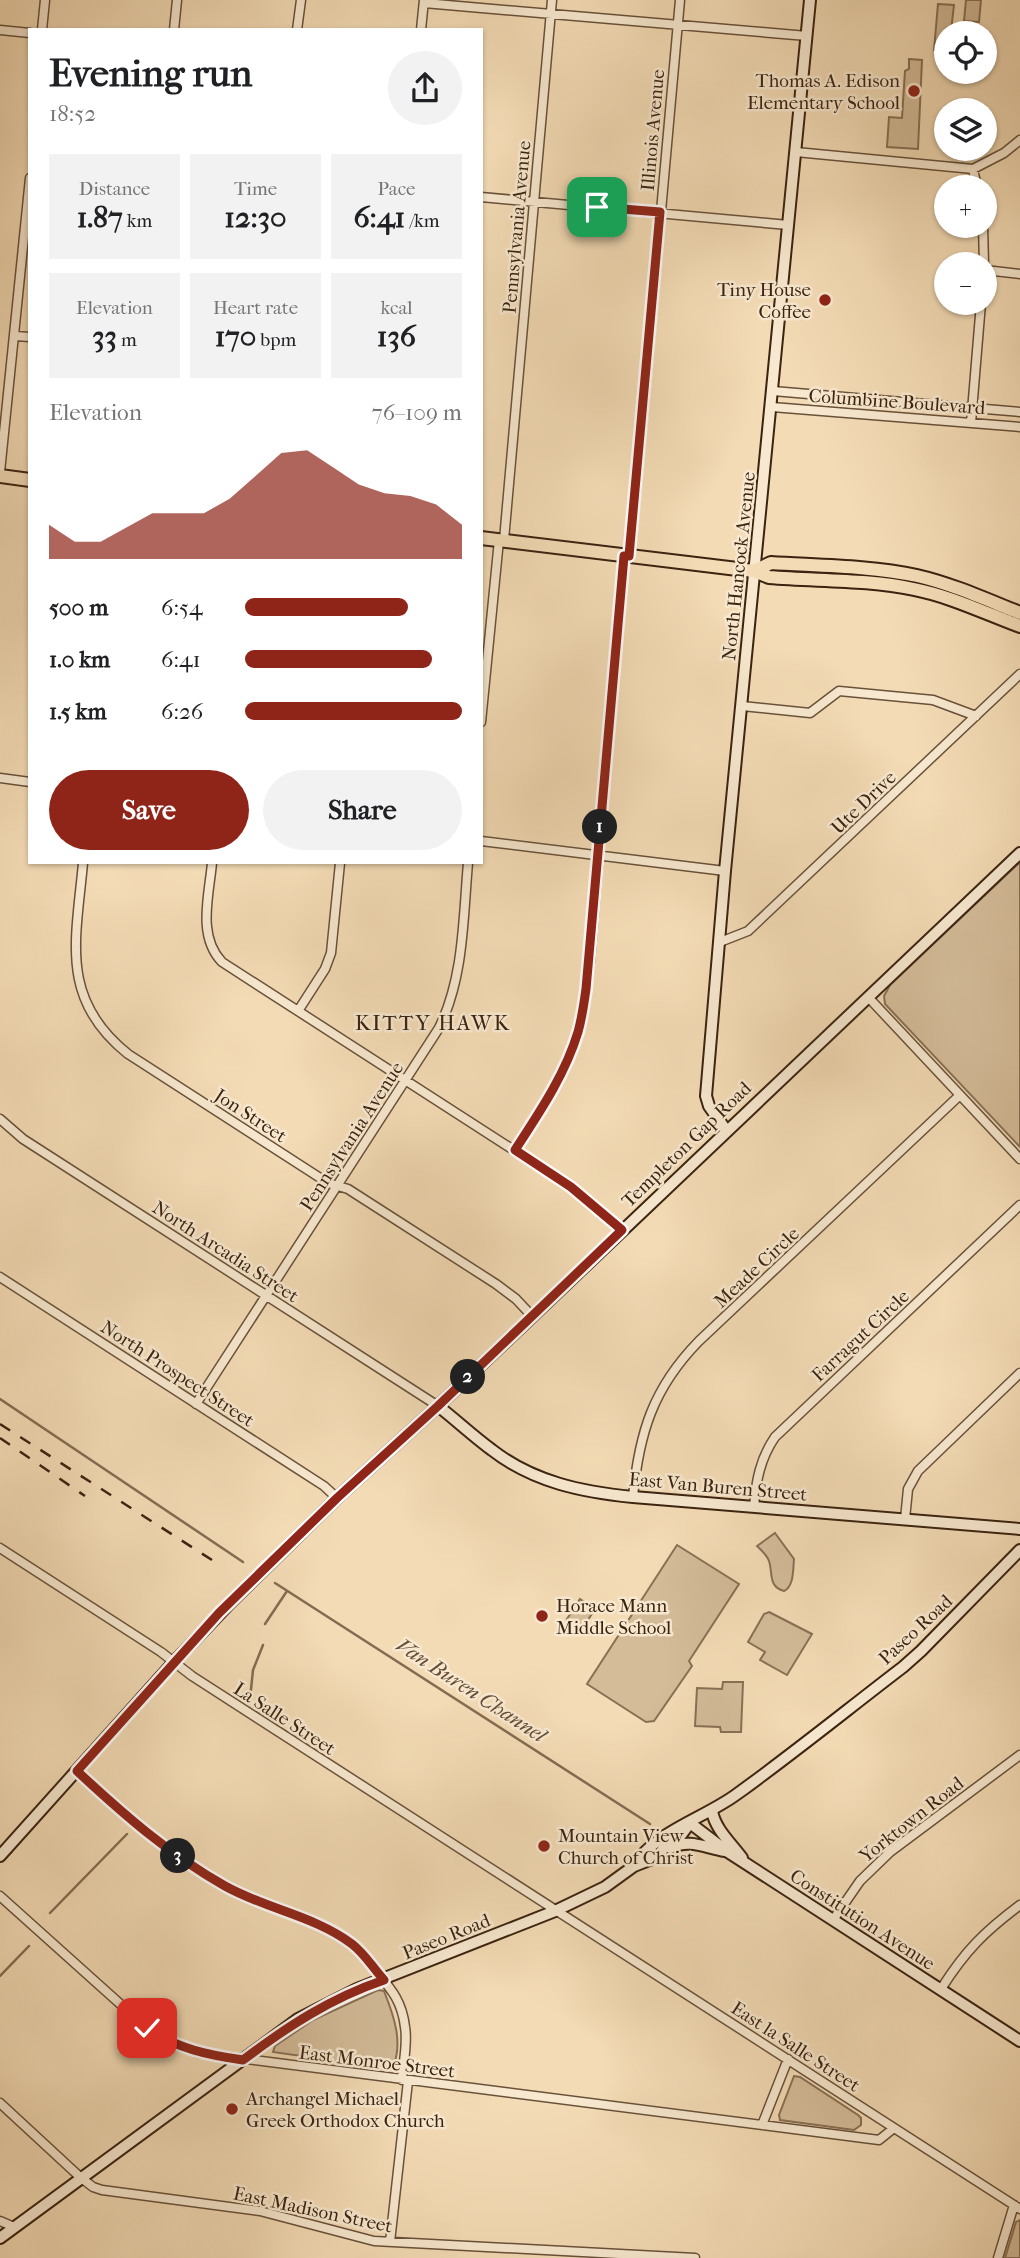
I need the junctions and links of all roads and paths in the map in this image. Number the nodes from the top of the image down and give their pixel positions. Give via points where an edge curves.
1 (45, 0) edge
2 (177, 0) edge
3 (301, 0) edge
4 (552, 0) edge
5 (680, 0) edge
6 (810, 0) edge
7 (424, 1) edge
8 (551, 14) junction
9 (677, 25) junction
10 (42, 28) edge
11 (174, 28) edge
12 (297, 28) edge
13 (421, 28) edge
14 (0, 30) edge
15 (28, 33) edge
16 (807, 36) junction
17 (1020, 140) edge
18 (796, 152) junction
19 (973, 169) junction
20 (974, 175) edge
21 (483, 197) edge
22 (534, 202) junction
23 (660, 212) junction
24 (27, 219) edge
25 (788, 225) junction
26 (997, 271) edge
27 (1020, 274) edge
28 (980, 315) edge
29 (15, 335) junction
30 (28, 337) edge
31 (773, 391) junction
32 (772, 407) junction
33 (971, 408) junction
34 (1020, 412) edge
35 (971, 422) junction
36 (1020, 427) edge
37 (0, 474) edge
38 (28, 480) edge
39 (483, 538) edge
40 (501, 540) junction
41 (627, 556) junction
42 (754, 571) junction
43 (1020, 613) edge
44 (1020, 626) edge
45 (1020, 674) edge
46 (483, 704) edge
47 (743, 706) junction
48 (976, 716) junction
49 (0, 778) edge
50 (28, 782) edge
51 (483, 841) edge
52 (1020, 853) edge
53 (597, 855) junction
54 (83, 864) edge
55 (212, 864) edge
56 (340, 864) edge
57 (468, 864) edge
58 (726, 871) junction
59 (720, 942) junction
60 (868, 997) junction
61 (298, 1011) junction
62 (405, 1080) junction
63 (960, 1095) junction
64 (0, 1119) edge
65 (726, 1130) junction
66 (515, 1150) junction
67 (1020, 1159) edge
68 (338, 1186) junction
69 (1020, 1205) edge
70 (622, 1230) junction
71 (0, 1277) edge
72 (266, 1296) junction
73 (531, 1315) junction
74 (1020, 1373) edge
75 (197, 1404) junction
76 (438, 1406) junction
77 (633, 1497) junction
78 (337, 1498) junction
79 (754, 1507) junction
80 (905, 1519) junction
81 (1020, 1530) edge
82 (0, 1548) edge
83 (1020, 1549) edge
84 (174, 1662) junction
85 (1020, 1755) edge
86 (77, 1771) junction
87 (712, 1811) junction
88 (690, 1823) junction
89 (728, 1852) junction
90 (0, 1856) edge
91 (657, 1857) junction
92 (746, 1863) junction
93 (634, 1866) junction
94 (0, 1896) edge
95 (1020, 1905) edge
96 (555, 1911) junction
97 (833, 1920) junction
98 (384, 1980) junction
99 (941, 1989) junction
100 (1020, 2041) edge
101 (788, 2059) junction
102 (243, 2060) junction
103 (405, 2080) junction
104 (0, 2103) edge
105 (762, 2125) junction
106 (894, 2128) junction
107 (80, 2177) junction
108 (1017, 2207) edge
109 (0, 2221) edge
110 (14, 2227) junction
111 (0, 2238) edge
112 (390, 2242) junction
113 (695, 2258) edge
114 (998, 2258) edge

1 - 10 street
2 - 11 street
3 - 12 street
4 - 8 street, Pennsylvania Avenue
5 - 9 street, Illinois Avenue
6 - 16 street, North Hancock Avenue
7 - 8 street
7 - 13 street
8 - 9 street
8 - 22 street, Pennsylvania Avenue
9 - 16 street
9 - 23 street, Illinois Avenue
14 - 15 street
16 - 18 street, North Hancock Avenue
17 - 19 street
18 - 19 street
18 - 25 street, North Hancock Avenue
19 - 20 street
21 - 22 street
22 - 23 street
22 - 40 street, Pennsylvania Avenue
23 - 25 street
23 - 41 street, Illinois Avenue
24 - 29 street
25 - 31 street, North Hancock Avenue
26 - 27 street
28 - 33 street
29 - 30 street
29 - 37 street
31 - 32 street, North Hancock Avenue
31 - 33 street, Columbine Boulevard
32 - 35 street, Columbine Boulevard
32 - 42 street, North Hancock Avenue
33 - 34 street, Columbine Boulevard
33 - 35 street
35 - 36 street, Columbine Boulevard
37 - 38 main road
39 - 40 main road
40 - 41 main road
40 - 46 street, Pennsylvania Avenue
41 - 42 main road
41 - 53 street, Illinois Avenue
42 - 43 main road via 771,563 889,572 951,586
42 - 44 main road via 769,577 916,589
42 - 47 street, North Hancock Avenue
45 - 48 street, Ute Drive
47 - 48 street via 810,713 839,691 933,700
47 - 58 street, North Hancock Avenue
48 - 59 street, Ute Drive via 748,931
49 - 50 street
51 - 53 street
52 - 60 street, Templeton Gap Road
53 - 58 street
53 - 66 street, Illinois Avenue via 590,960 578,1032 557,1081
54 - 68 street, Jon Street via 77,971 86,1005 99,1026 128,1054
55 - 61 street via 206,927 215,955
56 - 61 street via 331,953
57 - 62 street, Pennsylvania Avenue via 451,1000 439,1028
58 - 59 street, North Hancock Avenue
59 - 65 street, North Hancock Avenue via 706,1096
60 - 63 street
60 - 65 street, Templeton Gap Road
61 - 62 street
62 - 66 street
62 - 68 street, Pennsylvania Avenue
63 - 67 street
63 - 77 street, Meade Circle via 673,1370 647,1421
64 - 72 street, North Arcadia Street via 23,1139
65 - 70 street, Templeton Gap Road
66 - 70 street via 571,1187
68 - 72 street, Pennsylvania Avenue
68 - 73 street, Jon Street via 496,1284
69 - 79 street, Farragut Circle via 775,1437 762,1460
70 - 73 street, Templeton Gap Road
71 - 75 street, North Prospect Street
72 - 75 street, Pennsylvania Avenue
72 - 76 street, North Arcadia Street
73 - 76 street, Templeton Gap Road
74 - 80 street via 918,1471 908,1489
75 - 78 street, North Prospect Street
76 - 77 street, East Van Buren Street via 492,1451 536,1476 571,1488
76 - 78 street, Templeton Gap Road
77 - 79 street, East Van Buren Street
78 - 84 street, Templeton Gap Road
79 - 80 street, East Van Buren Street
80 - 81 street, East Van Buren Street
82 - 84 street, La Salle Street
83 - 87 street, Paseo Road via 912,1659
84 - 86 street, Templeton Gap Road
84 - 96 street, La Salle Street
85 - 97 street, Yorktown Road via 890,1852 860,1881
86 - 90 street, Templeton Gap Road
86 - 98 street via 167,1849 225,1886 342,1938
87 - 88 street, Paseo Road
87 - 92 street via 721,1833
88 - 89 street, Constitution Avenue
88 - 91 street, Paseo Road
88 - 93 street, Paseo Road via 642,1853
89 - 91 street via 685,1843
89 - 92 street, Constitution Avenue
91 - 93 street, Paseo Road
92 - 97 street, Constitution Avenue
93 - 96 street, Paseo Road via 605,1887
94 - 102 street, East Monroe Street via 147,2028 184,2049
95 - 99 street via 977,1939
96 - 98 street, Paseo Road
96 - 101 street, East la Salle Street
97 - 99 street, Constitution Avenue
98 - 102 street, Paseo Road via 312,2011
98 - 103 street via 394,1992 405,2026
99 - 100 street, Constitution Avenue
101 - 105 street
101 - 106 street, East la Salle Street
102 - 103 street, East Monroe Street
102 - 107 street, Paseo Road
103 - 105 street, East Monroe Street
103 - 112 street
104 - 107 street, East Madison Street
105 - 106 street, East Monroe Street via 878,2140
106 - 108 street, East la Salle Street
107 - 110 street, Paseo Road
107 - 112 street, East Madison Street via 102,2190 260,2211
108 - 114 street
109 - 110 street
110 - 111 street, Paseo Road
112 - 113 street, East Madison Street

